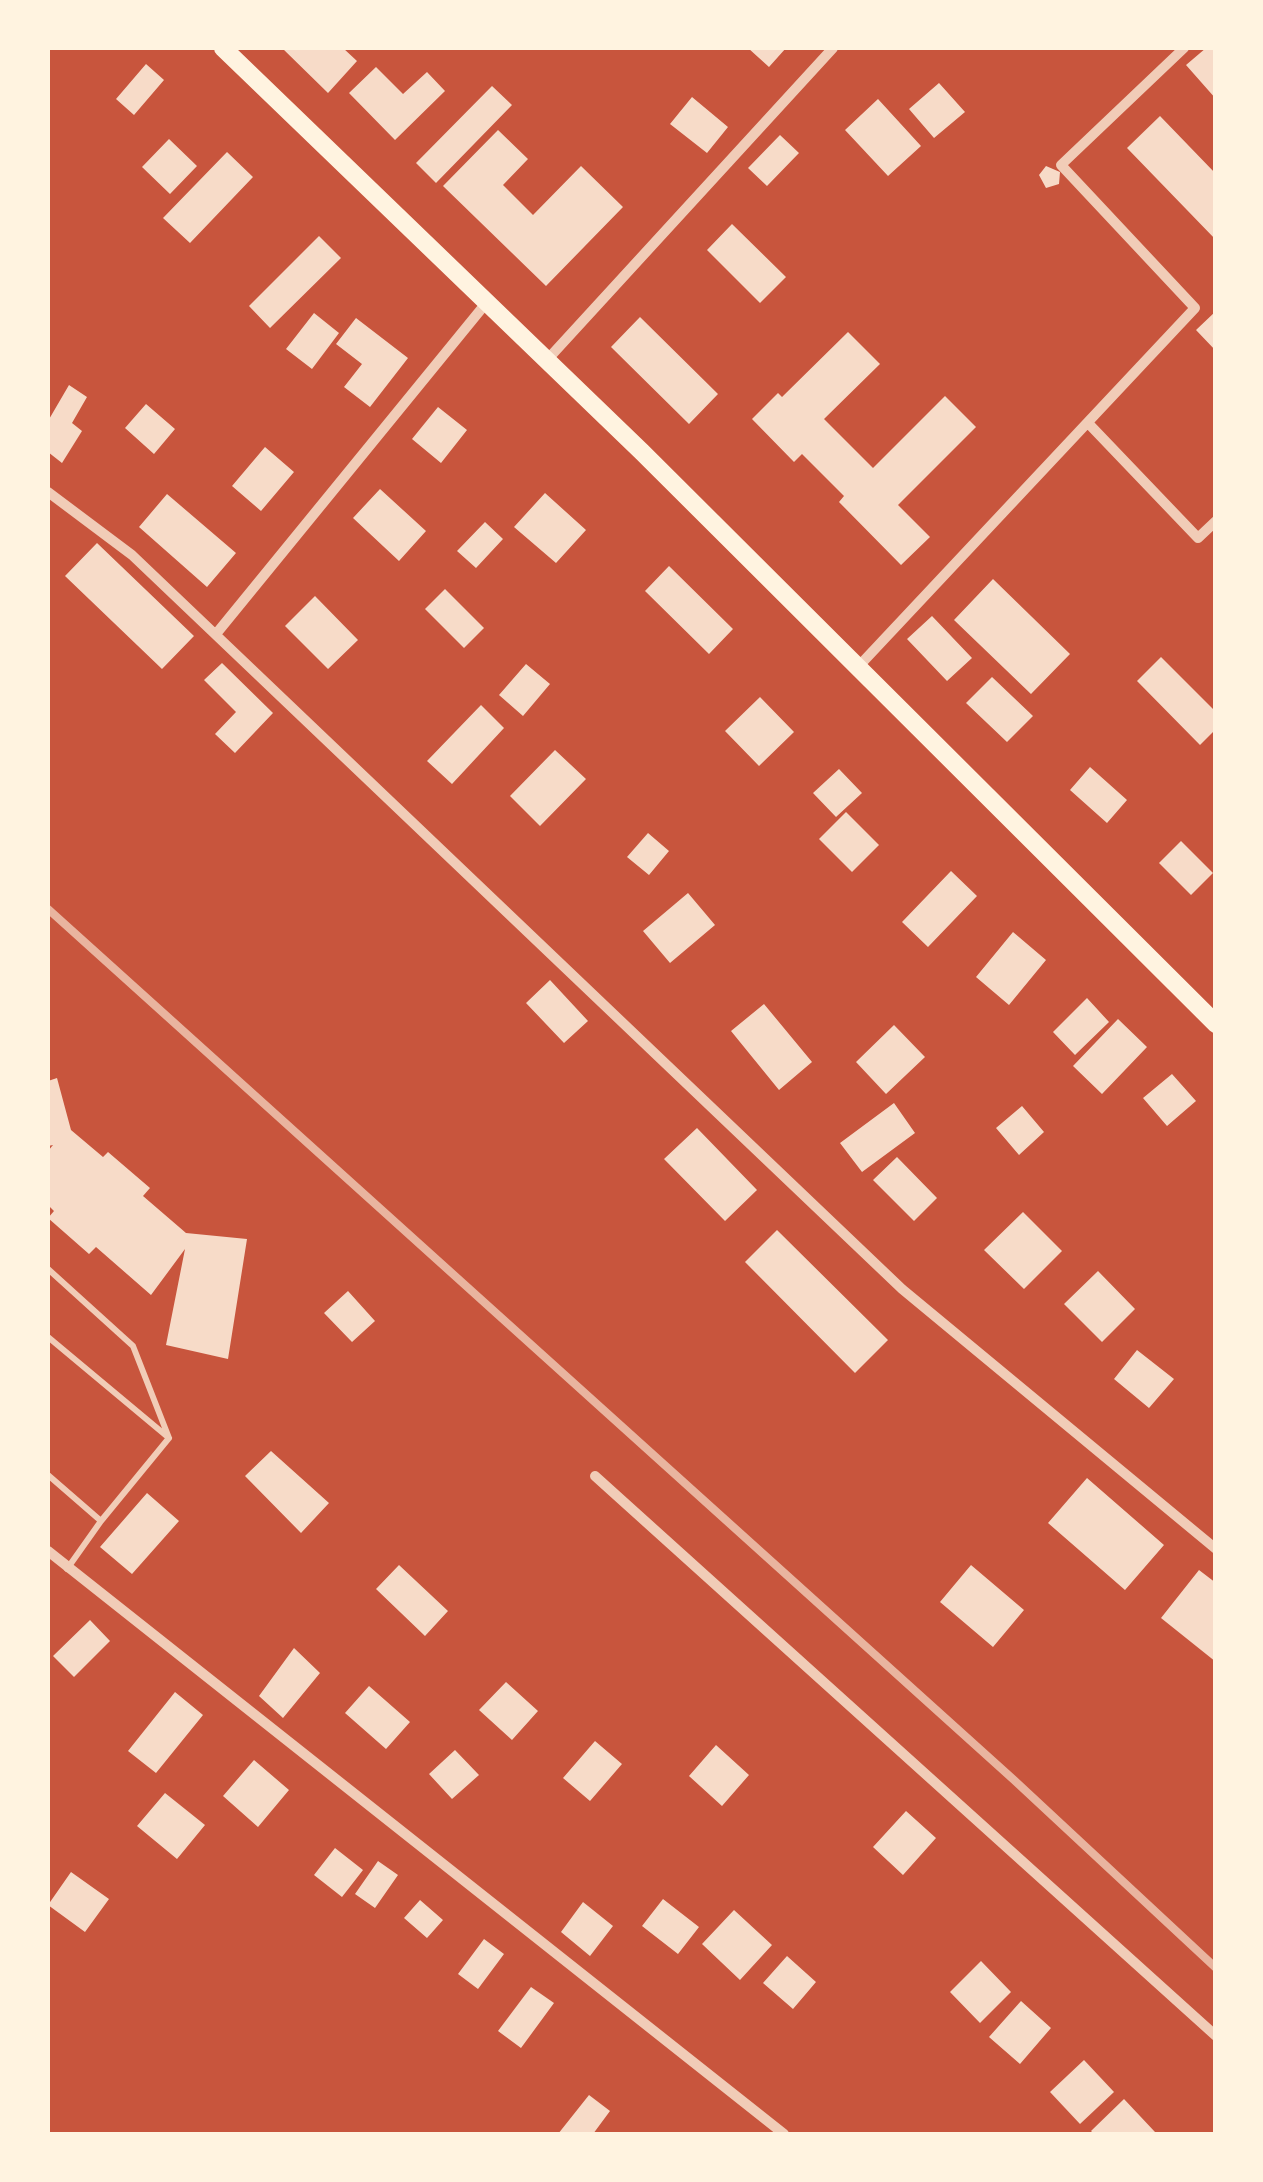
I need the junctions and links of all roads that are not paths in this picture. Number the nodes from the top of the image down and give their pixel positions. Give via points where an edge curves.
1 (223, 48) edge
2 (1184, 48) edge
3 (827, 49) edge
4 (486, 302) junction
5 (547, 360) junction
6 (1088, 422) junction
7 (48, 492) edge
8 (1216, 521) edge
9 (216, 634) junction
10 (858, 667) junction
11 (1216, 1024) edge
12 (48, 1269) edge
13 (48, 1337) edge
14 (169, 1438) junction
15 (48, 1474) edge
16 (594, 1476) dead end
17 (101, 1521) junction
18 (1216, 1548) edge
19 (48, 1551) edge
20 (67, 1568) junction
21 (1216, 2036) edge
22 (784, 2134) edge

1 - 4 main road
2 - 6 street via 1061,165 1195,308
3 - 5 street
4 - 5 main road
4 - 9 street
5 - 10 main road
6 - 8 street via 1198,538
6 - 10 street
7 - 9 street via 132,555
9 - 18 street via 902,1289
10 - 11 main road
12 - 14 lane via 134,1346
13 - 14 lane
14 - 17 lane
15 - 17 lane
16 - 21 street
17 - 20 lane
19 - 20 street
20 - 22 street

